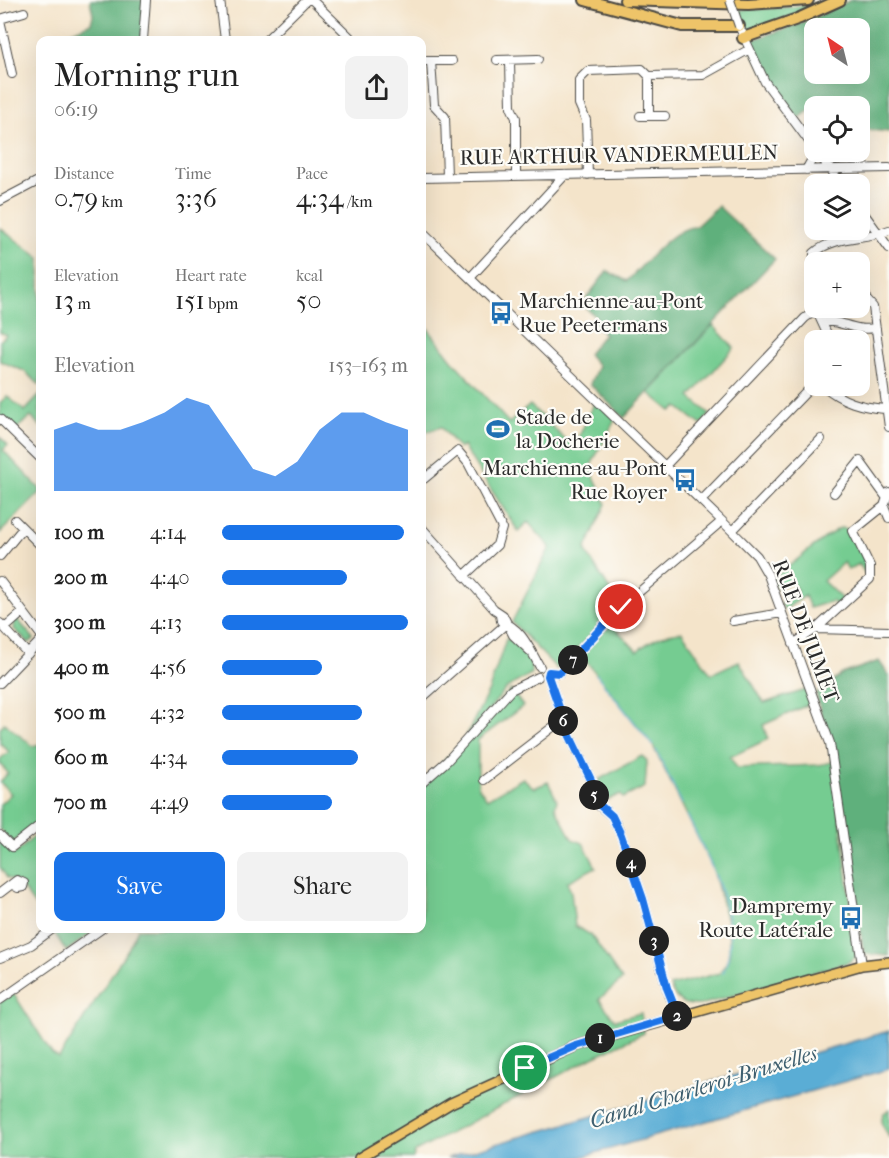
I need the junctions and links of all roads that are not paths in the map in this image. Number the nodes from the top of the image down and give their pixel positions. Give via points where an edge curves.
1 (146, 0) edge
2 (220, 0) edge
3 (307, 0) edge
4 (312, 0) edge
5 (585, 0) edge
6 (625, 0) edge
7 (730, 0) edge
8 (808, 0) edge
9 (840, 0) edge
10 (24, 12) dead end
11 (0, 19) edge
12 (738, 26) junction
13 (143, 36) edge
14 (224, 36) edge
15 (272, 36) edge
16 (349, 36) edge
17 (743, 38) junction
18 (748, 50) junction
19 (538, 59) dead end
20 (497, 60) dead end
21 (452, 61) dead end
22 (510, 61) junction
23 (426, 62) edge
24 (431, 62) junction
25 (12, 74) dead end
26 (649, 76) junction
27 (665, 116) dead end
28 (804, 134) edge
29 (810, 162) edge
30 (825, 162) edge
31 (889, 168) edge
32 (806, 170) junction
33 (831, 170) junction
34 (834, 174) edge
35 (566, 175) junction
36 (588, 175) junction
37 (447, 176) junction
38 (516, 176) junction
39 (426, 178) edge
40 (36, 182) edge
41 (0, 201) edge
42 (870, 222) edge
43 (889, 230) edge
44 (879, 234) junction
45 (426, 241) edge
46 (889, 248) edge
47 (816, 252) edge
48 (470, 278) junction
49 (870, 304) edge
50 (805, 318) edge
51 (820, 318) edge
52 (823, 322) junction
53 (876, 328) junction
54 (826, 330) edge
55 (804, 394) edge
56 (838, 396) edge
57 (885, 409) junction
58 (0, 419) edge
59 (889, 427) edge
60 (822, 439) dead end
61 (36, 454) edge
62 (665, 466) junction
63 (426, 477) edge
64 (834, 493) dead end
65 (888, 495) edge
66 (701, 501) junction
67 (884, 506) junction
68 (889, 518) edge
69 (15, 520) dead end
70 (722, 521) junction
71 (23, 528) junction
72 (732, 531) junction
73 (426, 534) edge
74 (36, 541) edge
75 (0, 556) edge
76 (464, 576) junction
77 (0, 581) edge
78 (23, 612) junction
79 (782, 613) junction
80 (733, 621) dead end
81 (507, 623) junction
82 (2, 626) edge
83 (36, 629) edge
84 (816, 629) junction
85 (889, 631) edge
86 (793, 644) junction
87 (36, 645) edge
88 (28, 654) junction
89 (540, 667) junction
90 (549, 674) junction
91 (538, 677) junction
92 (0, 683) edge
93 (426, 694) edge
94 (564, 722) junction
95 (426, 779) edge
96 (484, 780) dead end
97 (36, 828) edge
98 (0, 835) edge
99 (13, 885) dead end
100 (0, 893) edge
101 (47, 933) edge
102 (96, 933) edge
103 (0, 958) edge
104 (889, 962) edge
105 (862, 965) junction
106 (0, 1000) edge
107 (678, 1016) junction
108 (359, 1158) edge

1 - 13 street
2 - 14 street
3 - 15 street
4 - 16 street
5 - 12 highway via 682,26
6 - 8 highway via 748,4
7 - 12 street, bridge
9 - 17 highway
10 - 11 street
11 - 25 street
12 - 17 street
17 - 18 street
18 - 26 street via 703,75
18 - 28 street via 765,82
19 - 22 street
20 - 22 street
21 - 24 street
22 - 38 street via 511,107 516,118
23 - 24 street
24 - 37 street via 434,105 445,117
26 - 27 street via 645,116
26 - 36 street via 642,69 588,71 579,80 579,104 586,120
29 - 32 street
30 - 33 street
31 - 33 street, RUE ARTHUR VANDERMEULEN
32 - 33 street, RUE ARTHUR VANDERMEULEN
32 - 36 street, RUE ARTHUR VANDERMEULEN
33 - 34 street
35 - 36 street, RUE ARTHUR VANDERMEULEN
35 - 38 street, RUE ARTHUR VANDERMEULEN
35 - 48 street
37 - 38 street, RUE ARTHUR VANDERMEULEN
37 - 39 street, RUE ARTHUR VANDERMEULEN
40 - 41 street
42 - 44 street
43 - 44 street
44 - 46 street
44 - 47 street via 843,240
45 - 48 street, RUE DE JUMET
48 - 62 street, RUE DE JUMET
49 - 53 street
50 - 62 street
51 - 52 street
52 - 53 street via 860,331
52 - 54 street
53 - 57 street
55 - 66 street
56 - 57 street
57 - 59 street
58 - 61 street
60 - 72 street
62 - 66 street, RUE DE JUMET
63 - 76 street via 458,451 502,528 497,545
64 - 65 street via 860,461
65 - 67 street
66 - 70 street, RUE DE JUMET
67 - 68 street
67 - 84 street via 853,531 870,567 870,579
69 - 71 street
70 - 72 street, RUE DE JUMET
70 - 90 street via 618,610 570,664 559,673
71 - 74 street
71 - 75 street
72 - 79 street, RUE DE JUMET via 762,563
73 - 76 street
76 - 81 street
77 - 78 street
78 - 82 street
78 - 83 street
79 - 80 street
79 - 86 street, RUE DE JUMET
81 - 89 street via 528,645
81 - 93 street
82 - 88 street
84 - 85 street
84 - 86 street
86 - 105 street, RUE DE JUMET via 830,743
87 - 88 street
88 - 92 street
89 - 90 street via 546,667
89 - 91 street
90 - 91 street
90 - 94 street
91 - 95 street via 511,690
94 - 96 street
94 - 107 street via 592,782 596,803 612,816 621,835
97 - 98 street via 12,847
99 - 100 street
101 - 103 street via 31,945
102 - 106 street
104 - 105 main road
105 - 107 main road
107 - 108 main road via 576,1046 525,1068 451,1103

